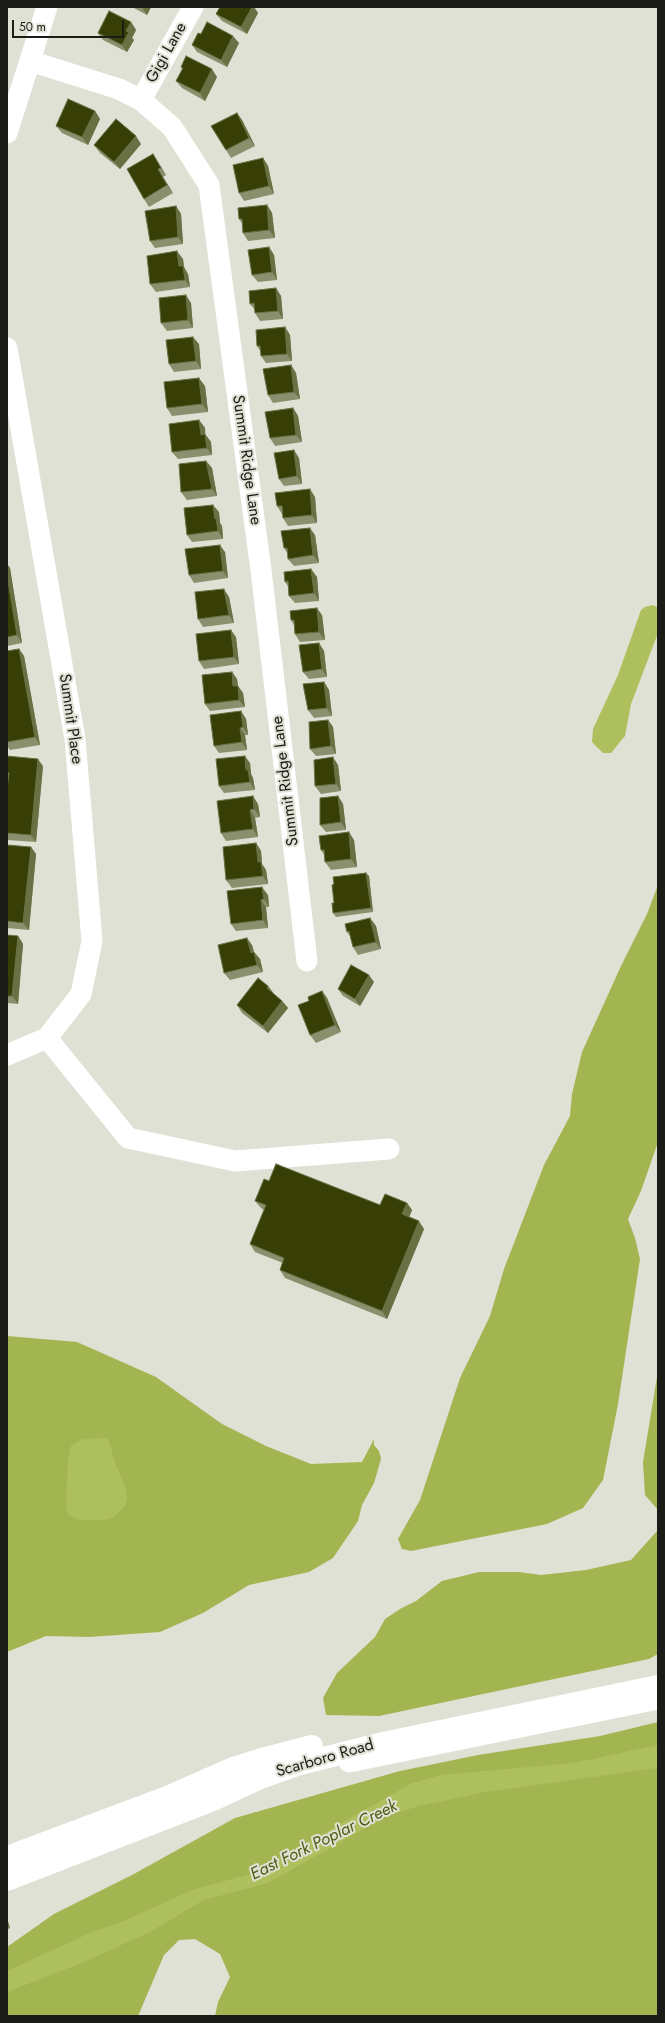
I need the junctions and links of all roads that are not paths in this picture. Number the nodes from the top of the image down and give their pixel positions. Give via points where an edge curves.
1 (47, 7) edge
2 (193, 7) edge
3 (30, 61) junction
4 (141, 100) junction
5 (7, 133) edge
6 (7, 348) edge
7 (307, 961) dead end
8 (47, 1038) junction
9 (7, 1055) edge
10 (389, 1149) dead end
11 (658, 1674) edge
12 (658, 1686) edge
13 (658, 1698) edge
14 (213, 1800) junction
15 (7, 1857) edge
16 (7, 1880) edge

1 - 3 street
2 - 4 street, Gigi Lane
3 - 4 street, Summit Ridge Lane via 119,89
3 - 5 street
4 - 7 street, Summit Ridge Lane via 172,127 208,185 262,578
6 - 8 street, Summit Place via 75,739 92,940 81,994
8 - 9 street, Summit Place
8 - 10 street via 128,1138 236,1161
11 - 15 main road, Scarboro Road via 262,1758
12 - 14 main road, Scarboro Road via 340,1753 279,1771
13 - 14 street via 322,1768
14 - 16 main road, Scarboro Road

